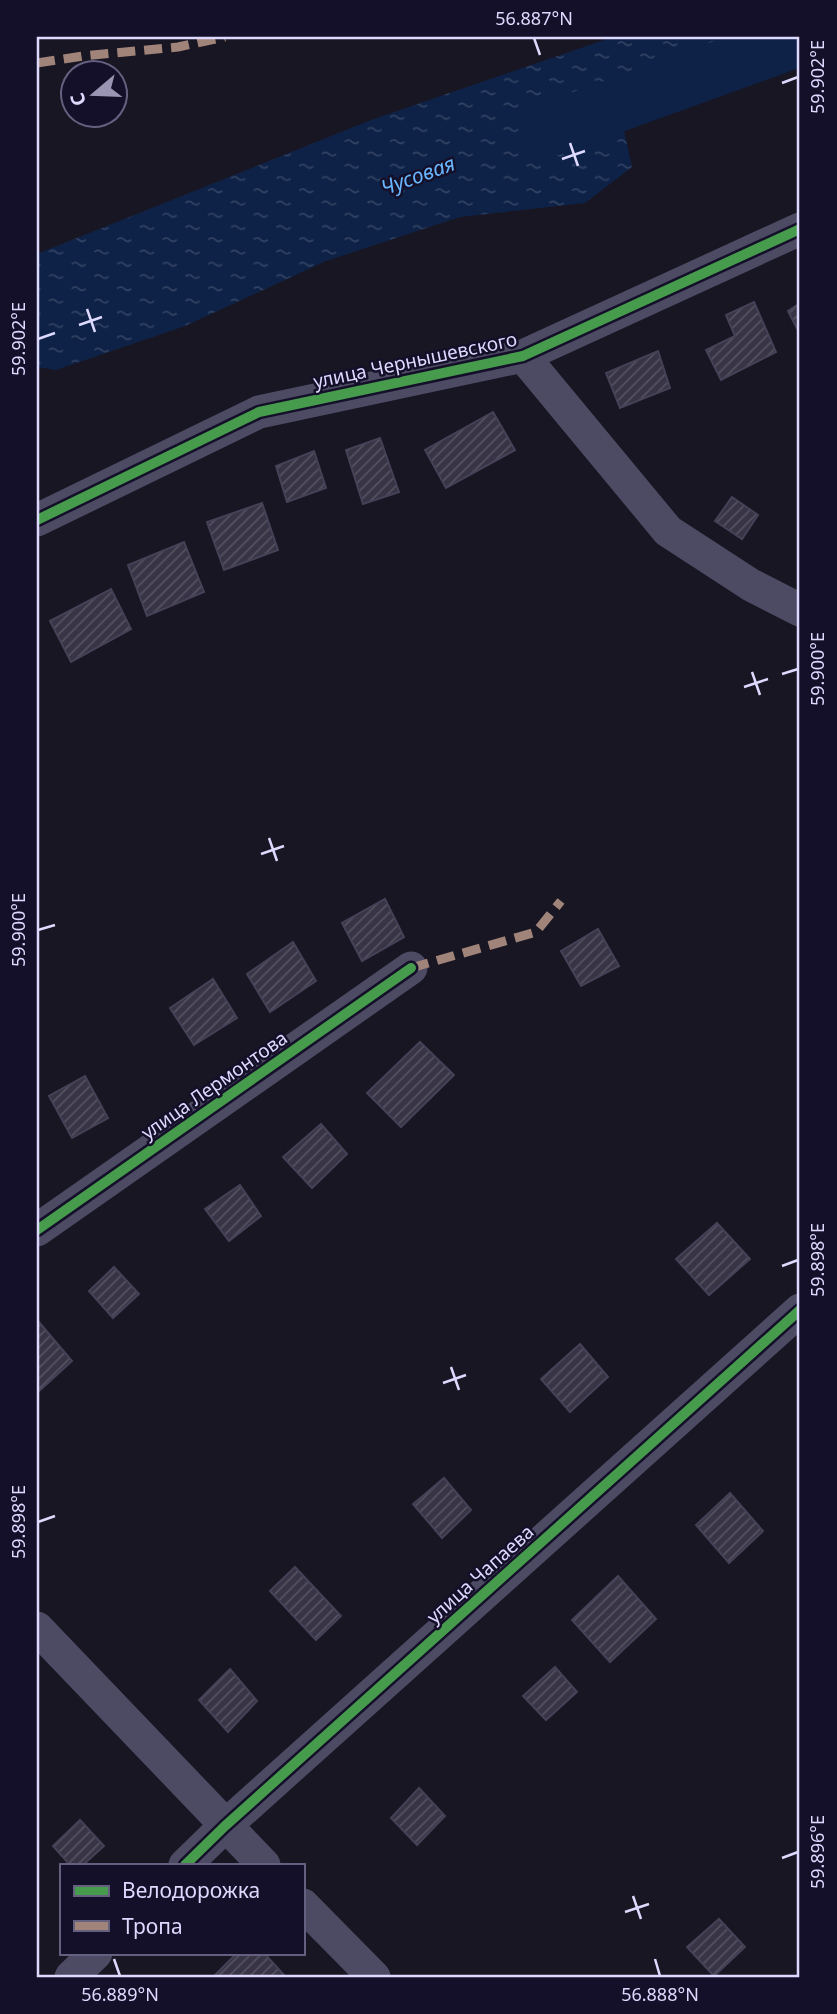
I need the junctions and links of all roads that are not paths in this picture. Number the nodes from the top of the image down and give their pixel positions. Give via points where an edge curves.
1 (800, 229) edge
2 (523, 356) junction
3 (37, 520) edge
4 (800, 610) edge
5 (411, 968) dead end
6 (37, 1230) edge
7 (800, 1310) edge
8 (37, 1628) edge
9 (225, 1826) junction
10 (186, 1864) edge
11 (263, 1864) edge
12 (304, 1906) edge
13 (95, 1954) edge
14 (71, 1977) edge
15 (374, 1977) edge

1 - 2 street, улица Чернышевского
2 - 3 street, улица Чернышевского via 259,412
2 - 4 street via 668,531 751,585
5 - 6 street, улица Лермонтова
7 - 9 street, улица Чапаева
8 - 9 street
9 - 10 street, улица Чапаева
9 - 11 street
12 - 15 street
13 - 14 street

